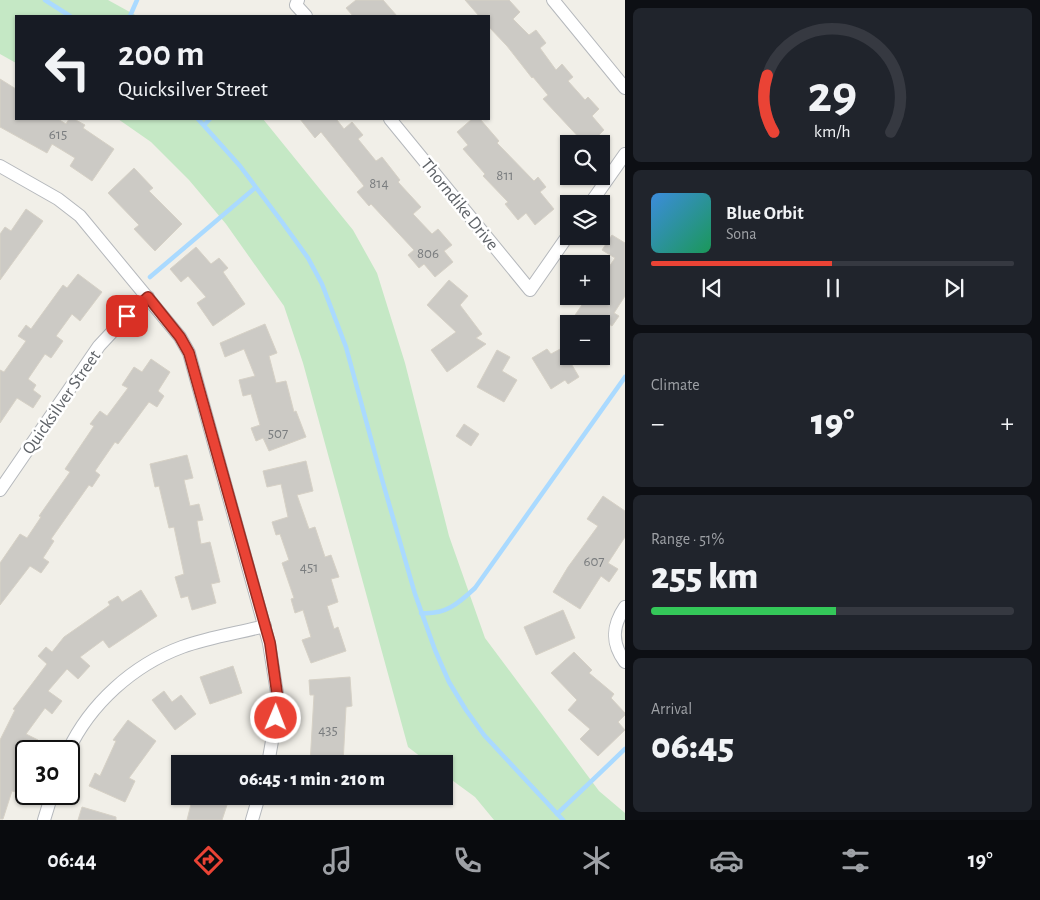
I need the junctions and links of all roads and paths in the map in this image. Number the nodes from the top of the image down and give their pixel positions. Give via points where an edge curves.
1 (552, 0) edge
2 (297, 2) edge
3 (305, 15) edge
4 (625, 88) edge
5 (391, 120) edge
6 (625, 154) edge
7 (0, 166) edge
8 (596, 195) edge
9 (561, 245) edge
10 (148, 297) junction
11 (0, 490) edge
12 (625, 607) edge
13 (265, 626) junction
14 (625, 662) edge
15 (74, 740) edge
16 (270, 755) edge
17 (49, 805) edge
18 (256, 805) edge
19 (44, 820) edge
20 (252, 820) edge

1 - 4 street
2 - 3 street
5 - 9 street, Thorndike Drive via 530,290
6 - 8 street
7 - 10 street via 58,199 80,216
10 - 11 street, Quicksilver Street via 99,346
10 - 13 street via 189,353
12 - 14 street via 614,626 615,640
13 - 15 street via 183,646 144,666 96,708
13 - 16 street via 277,693
17 - 19 street
18 - 20 street

